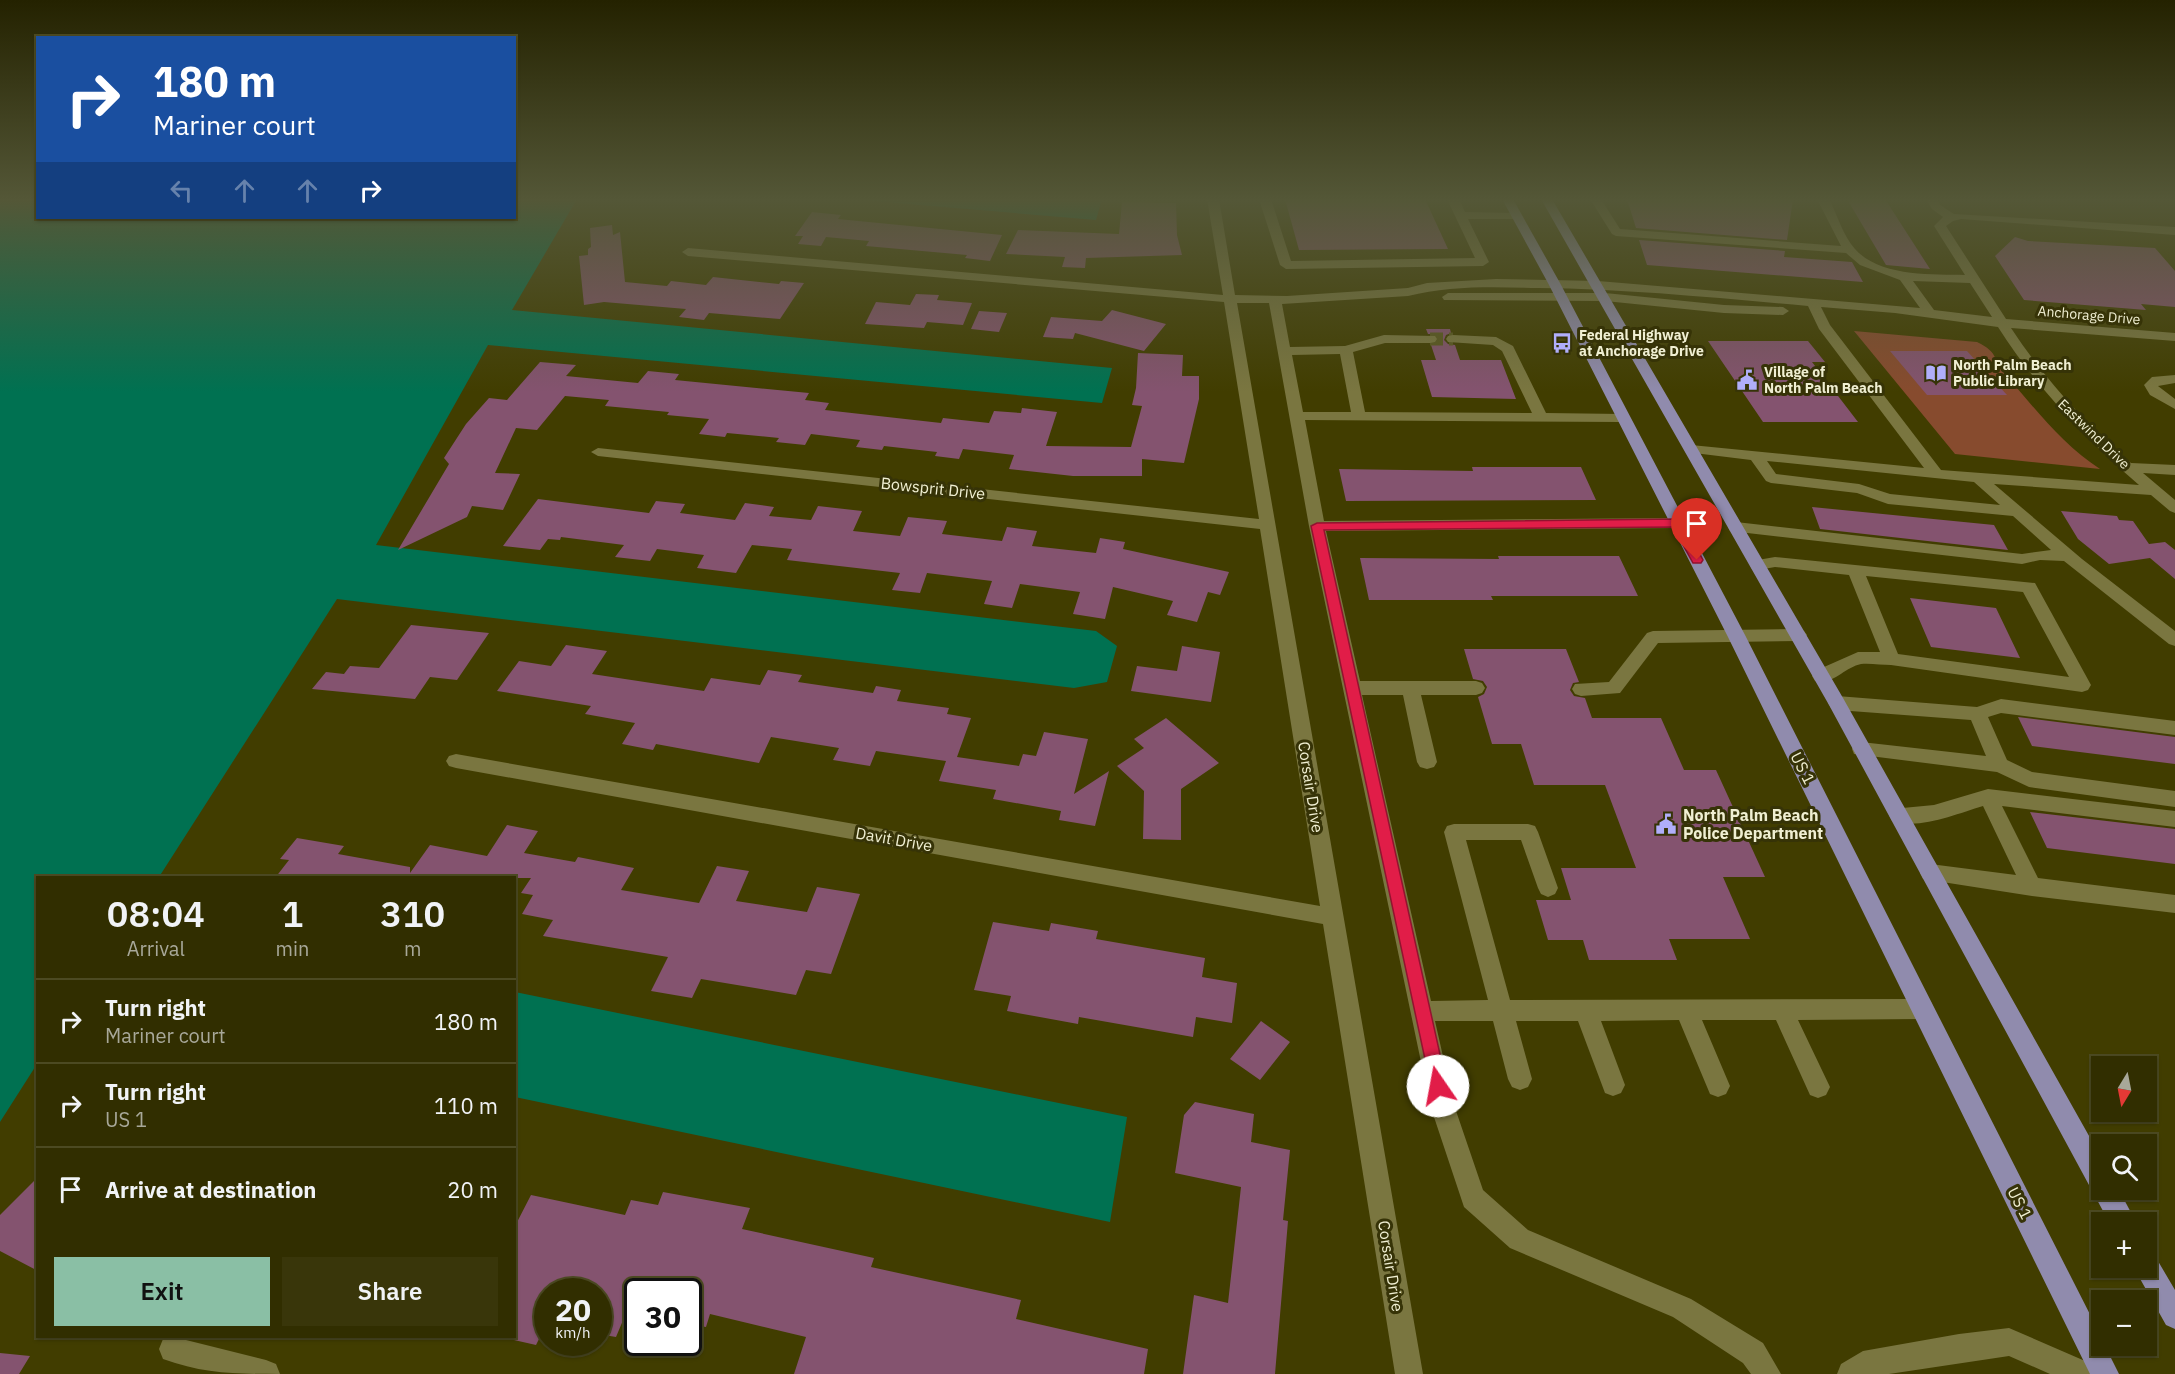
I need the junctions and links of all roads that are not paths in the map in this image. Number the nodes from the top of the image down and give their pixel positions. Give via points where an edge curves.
1 (816, 263) edge
2 (1224, 263) edge
3 (1285, 263) edge
4 (1474, 263) edge
5 (1543, 263) edge
6 (1584, 263) edge
7 (1867, 263) edge
8 (1962, 263) edge
9 (1904, 278) junction
10 (1972, 279) junction
11 (1334, 280) junction
12 (1557, 289) junction
13 (1601, 291) junction
14 (1230, 299) junction
15 (1275, 300) junction
16 (1814, 307) junction
17 (1929, 312) junction
18 (2000, 322) junction
19 (2175, 337) edge
20 (1430, 339) tunnel mouth
21 (1453, 339) tunnel mouth
22 (1346, 350) junction
23 (1285, 351) junction
24 (2175, 379) edge
25 (2175, 405) edge
26 (1298, 416) junction
27 (1359, 416) junction
28 (1541, 417) junction
29 (1622, 418) junction
30 (1691, 449) junction
31 (598, 452) dead end
32 (1755, 456) junction
33 (2127, 467) junction
34 (2175, 470) edge
35 (1936, 473) junction
36 (1978, 478) junction
37 (2155, 491) junction
38 (2175, 508) edge
39 (2018, 512) junction
40 (1677, 523) junction
41 (1267, 525) junction
42 (1317, 526) junction
43 (1736, 527) junction
44 (2068, 556) junction
45 (1758, 565) junction
46 (1855, 569) junction
47 (1798, 634) junction
48 (1736, 635) junction
49 (2175, 640) edge
50 (1891, 659) junction
51 (1821, 676) junction
52 (1476, 687) dead end
53 (1353, 688) junction
54 (1411, 688) junction
55 (1581, 689) dead end
56 (1837, 703) junction
57 (1977, 714) junction
58 (2175, 728) edge
59 (1861, 749) junction
60 (456, 761) dead end
61 (1427, 762) dead end
62 (2000, 765) junction
63 (1988, 796) junction
64 (2175, 799) edge
65 (1899, 815) junction
66 (2175, 819) edge
67 (1930, 873) junction
68 (2032, 887) junction
69 (1548, 888) dead end
70 (2175, 904) edge
71 (1333, 917) junction
72 (1782, 1009) junction
73 (1923, 1009) junction
74 (1686, 1010) junction
75 (1422, 1011) junction
76 (1501, 1011) junction
77 (1586, 1011) junction
78 (1520, 1079) dead end
79 (1612, 1085) dead end
80 (1718, 1086) dead end
81 (1818, 1087) dead end
82 (2091, 1164) edge
83 (2153, 1278) edge
84 (2175, 1316) edge
85 (173, 1349) dead end
86 (266, 1374) edge
87 (1409, 1374) edge
88 (1767, 1374) edge
89 (1851, 1374) edge
90 (2082, 1374) edge
91 (2105, 1374) edge

1 - 14 street
2 - 14 street, Corsair Drive
3 - 11 street
4 - 11 street
5 - 12 main road, US 1 / US 1
6 - 13 main road
7 - 9 street
8 - 10 street, Eastwind Drive
9 - 10 street
9 - 17 street
10 - 18 street, Eastwind Drive
11 - 12 street, Anchorage Drive via 1449,297
11 - 15 street
12 - 13 street, Anchorage Drive
12 - 29 main road, US 1 / US 1
13 - 16 street, Anchorage Drive via 1724,309
13 - 30 main road
14 - 15 street
14 - 41 street, Corsair Drive
15 - 23 street
16 - 17 street, Anchorage Drive
16 - 18 street, Anchorage Drive
16 - 35 street via 1824,326
17 - 18 street, Anchorage Drive
18 - 19 street, Anchorage Drive
18 - 33 street, Eastwind Drive via 2054,395
20 - 22 street via 1384,339
21 - 28 street via 1496,341 1508,349
22 - 23 street
22 - 27 street
23 - 26 street
24 - 25 street via 2157,380 2151,385
26 - 27 street
26 - 42 street
27 - 28 street
28 - 29 street
29 - 40 main road, US 1 / US 1
30 - 32 street
30 - 43 main road
31 - 41 street, Bowsprit Drive
32 - 35 street
32 - 39 street via 1771,478 1859,489 1888,499
33 - 34 street
33 - 37 street, Eastwind Drive
35 - 36 street
36 - 37 street
36 - 39 street
37 - 38 street, Eastwind Drive
39 - 44 street
40 - 42 street
40 - 48 main road, US 1 / US 1
41 - 71 street, Corsair Drive
42 - 53 street
43 - 44 street via 2022,559
43 - 45 main road
44 - 49 street
45 - 46 street via 1775,562
45 - 47 main road
46 - 50 street
46 - 50 street via 2029,587 2082,685
47 - 48 street
47 - 51 main road
48 - 55 street via 1653,637 1614,688
48 - 73 main road, US 1 / US 1
50 - 51 street via 1858,658
51 - 56 main road
52 - 54 street
53 - 54 street
53 - 75 street
54 - 61 street
56 - 57 street
56 - 59 main road
57 - 58 street via 2001,706
57 - 62 street
59 - 62 street
59 - 65 main road
60 - 71 street, Davit Drive
62 - 64 street via 2029,779
63 - 65 street via 1934,813
63 - 66 street
63 - 68 street
65 - 67 main road
67 - 68 street
67 - 82 main road
68 - 70 street
69 - 76 street via 1528,832 1454,832
71 - 87 street, Corsair Drive
72 - 73 street
72 - 74 street
72 - 81 street
73 - 91 main road, US 1 / US 1
74 - 77 street
74 - 80 street
75 - 76 street
75 - 88 street via 1442,1105 1473,1198 1520,1239 1682,1308 1753,1353
76 - 77 street
76 - 78 street
77 - 79 street
83 - 84 main road
85 - 86 street
89 - 90 street via 1863,1365 2009,1342

